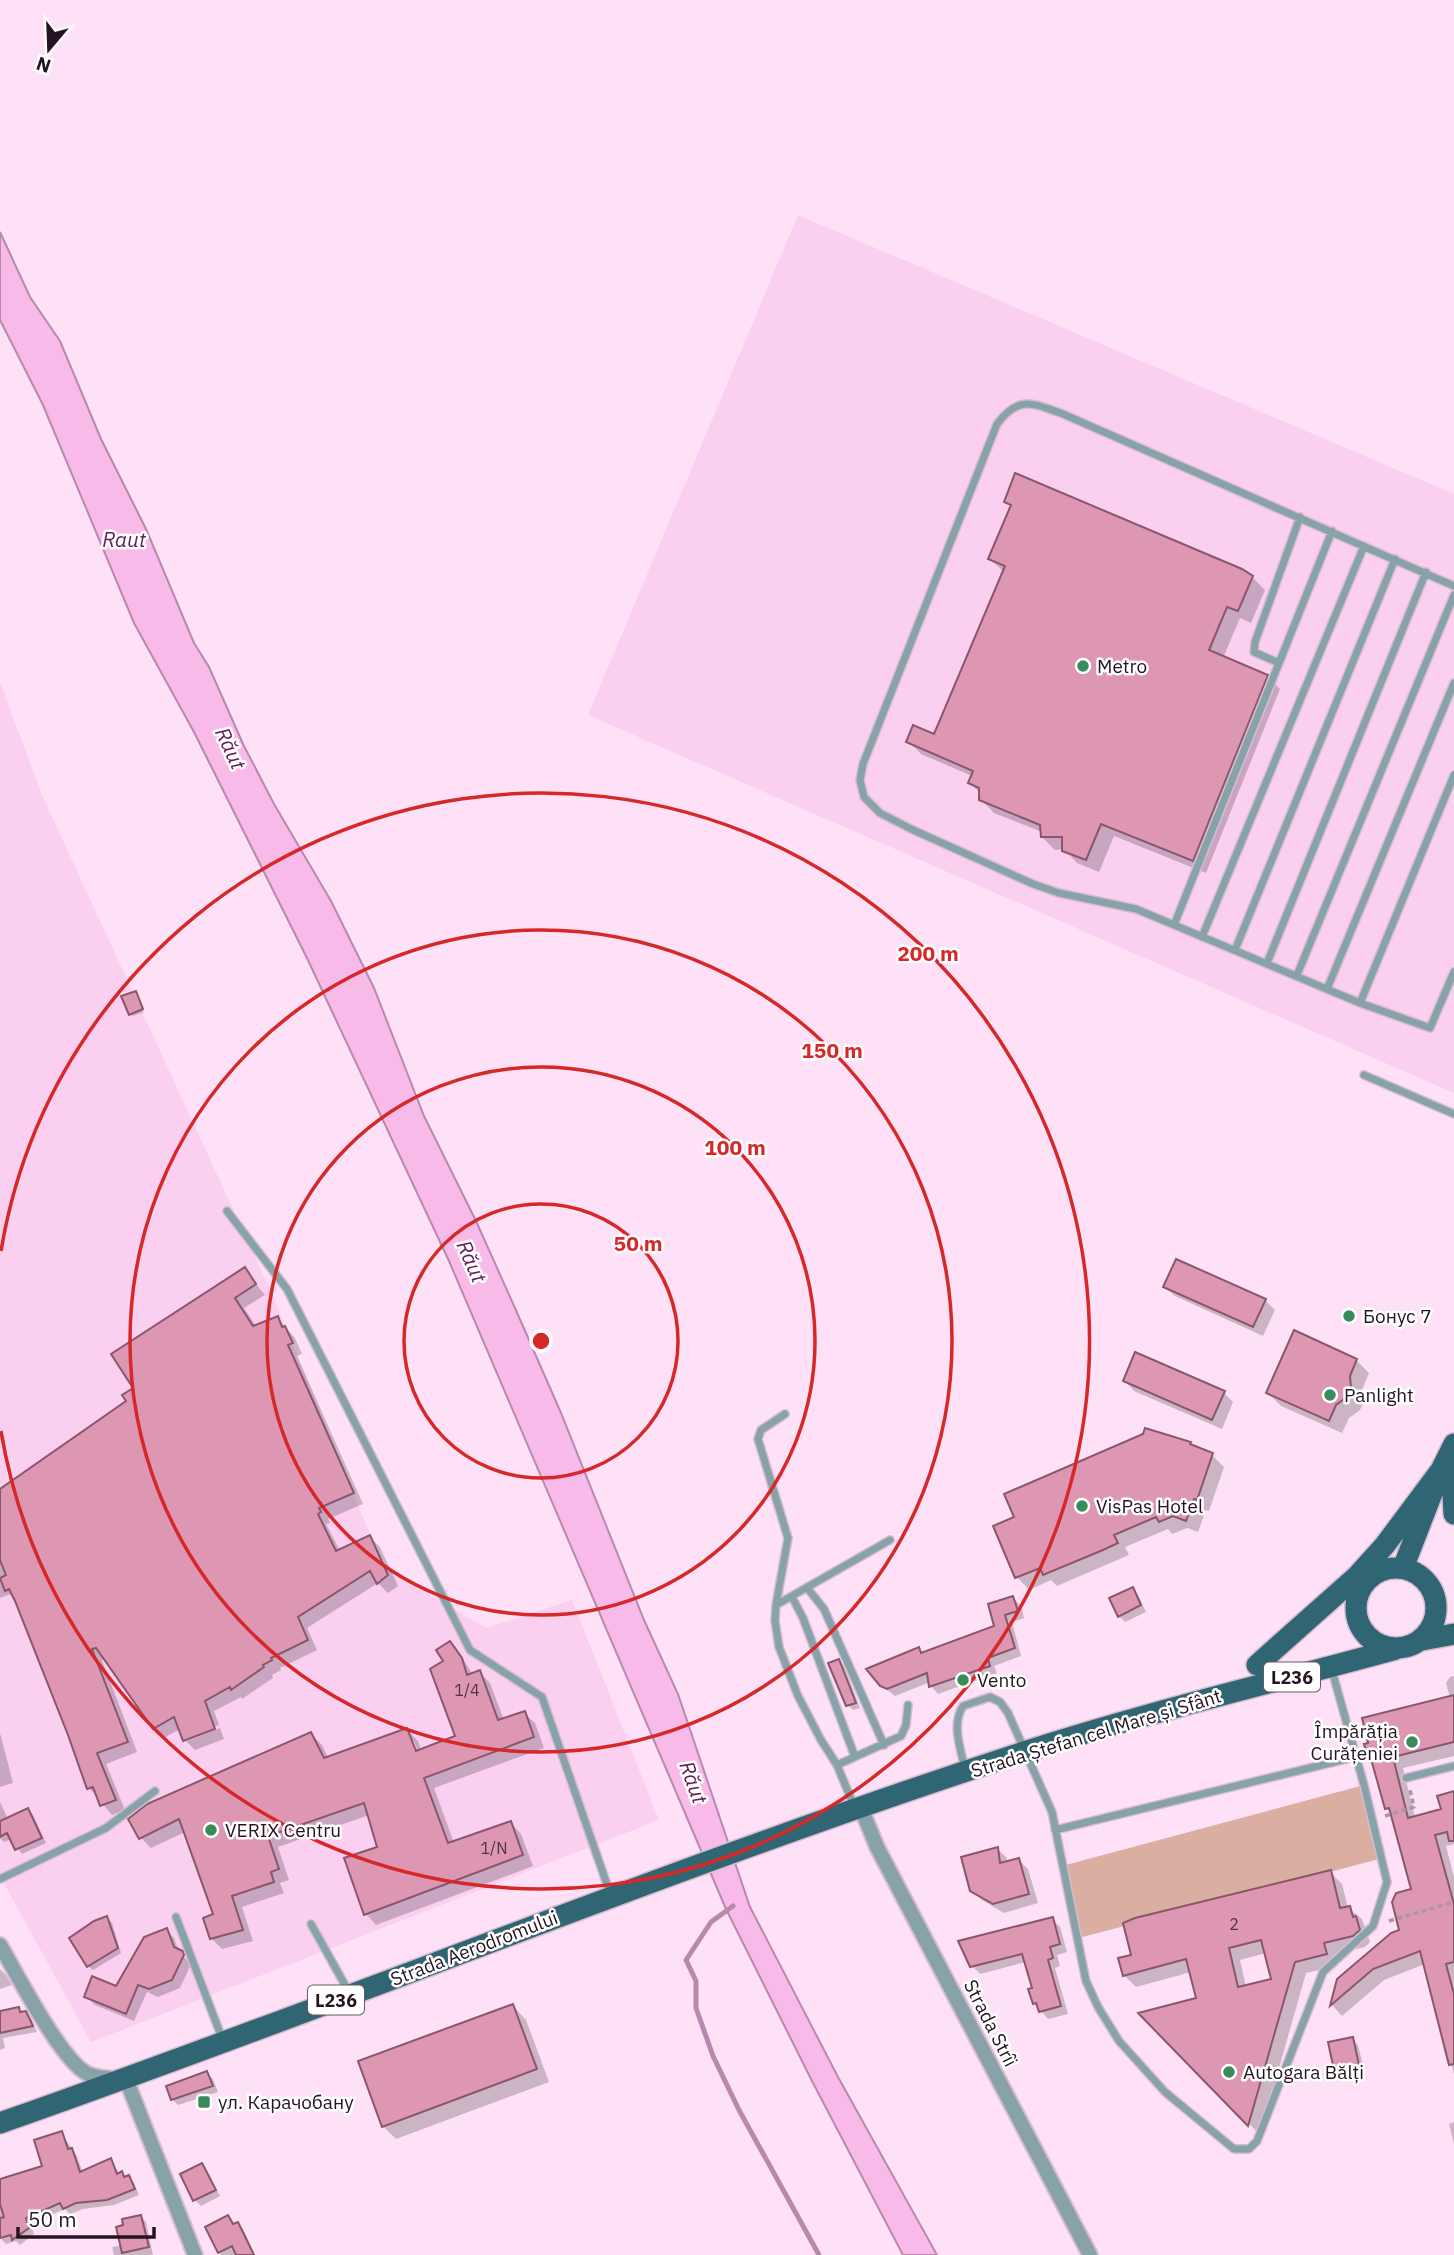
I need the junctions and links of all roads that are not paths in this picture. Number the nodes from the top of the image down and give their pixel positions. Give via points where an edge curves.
1 (1300, 517) junction
2 (1332, 531) junction
3 (1364, 546) junction
4 (1395, 559) junction
5 (1426, 572) junction
6 (1454, 586) edge
7 (1454, 595) edge
8 (1279, 663) junction
9 (1454, 682) edge
10 (1454, 775) edge
11 (1174, 925) junction
12 (1202, 937) junction
13 (1236, 950) junction
14 (1267, 963) junction
15 (1454, 972) edge
16 (1297, 975) junction
17 (1327, 989) junction
18 (1360, 1003) junction
19 (1364, 1075) dead end
20 (1454, 1114) edge
21 (227, 1211) dead end
22 (785, 1414) dead end
23 (1454, 1444) edge
24 (1449, 1470) edge
25 (1454, 1514) edge
26 (890, 1540) dead end
27 (1410, 1571) junction
28 (807, 1589) junction
29 (1359, 1593) junction
30 (1443, 1593) edge
31 (792, 1597) junction
32 (776, 1605) junction
33 (1454, 1634) edge
34 (1422, 1640) junction
35 (1395, 1649) junction
36 (1257, 1665) junction
37 (1330, 1667) junction
38 (1188, 1703) junction
39 (908, 1705) dead end
40 (884, 1745) junction
41 (1026, 1751) junction
42 (1355, 1757) junction
43 (855, 1758) junction
44 (837, 1765) junction
45 (1454, 1766) edge
46 (965, 1772) junction
47 (1406, 1778) road end
48 (155, 1791) dead end
49 (859, 1809) junction
50 (1055, 1830) junction
51 (672, 1874) joint
52 (0, 1879) edge
53 (611, 1897) junction
54 (176, 1917) dead end
55 (311, 1924) dead end
56 (0, 1945) edge
57 (351, 1994) junction
58 (223, 2042) junction
59 (126, 2079) junction
60 (0, 2123) edge
61 (195, 2255) edge
62 (1090, 2255) edge

1 - 2 lane
1 - 8 lane via 1255,642 1254,652
1 - 11 lane via 1063,414 1023,404 1009,409 984,456 863,764 864,797 880,813 1033,884 1136,909
2 - 3 lane
2 - 8 lane
3 - 4 lane
3 - 12 lane
4 - 5 lane
4 - 13 lane
5 - 6 lane
5 - 14 lane
7 - 16 lane
8 - 11 lane
9 - 17 lane
10 - 18 lane
11 - 12 lane
12 - 13 lane
13 - 14 lane
14 - 16 lane
15 - 18 lane via 1430,1028
16 - 17 lane
17 - 18 lane
19 - 20 lane
21 - 53 lane via 287,1289 470,1650 542,1697
22 - 32 lane via 761,1430 758,1439 788,1538
23 - 24 main road
24 - 25 main road
24 - 27 main road
24 - 36 main road via 1357,1576
26 - 28 lane
27 - 29 main road, L236 via 1376,1573
27 - 30 main road
28 - 31 lane
28 - 40 lane via 824,1609
29 - 35 main road via 1357,1619 1362,1631 1383,1647
29 - 36 main road, L236
30 - 34 main road via 1433,1626
31 - 32 lane
31 - 43 lane
32 - 44 lane via 779,1647 793,1684
33 - 34 main road
34 - 35 main road, L236
35 - 37 main road, Strada Ștefan cel Mare și Sfânt / L236
36 - 38 main road, L236
37 - 38 main road, Strada Ștefan cel Mare și Sfânt / L236
37 - 42 lane
38 - 41 main road, Strada Ștefan cel Mare și Sfânt
39 - 40 lane via 901,1736
40 - 43 lane
41 - 46 main road, Strada Ștefan cel Mare și Sfânt
41 - 46 lane via 1000,1702 990,1697 963,1706 956,1723
41 - 50 lane
42 - 50 lane
42 - 50 lane via 1387,1882 1373,1926 1323,1972 1257,2141 1249,2149 1234,2149 1165,2092 1119,2041 1098,2007 1086,1981
43 - 44 lane
44 - 49 lane
45 - 47 lane
46 - 49 main road, Strada Ștefan cel Mare și Sfânt
48 - 52 lane via 106,1828
49 - 51 main road, Strada Ștefan cel Mare și Sfânt / L236
49 - 62 street, Strada Strîi
51 - 53 main road, Strada Aerodromului / L236
53 - 57 main road, Strada Aerodromului / L236
54 - 58 lane
55 - 57 lane
56 - 59 street via 64,2052 88,2074
57 - 58 main road, Strada Aerodromului / L236
58 - 59 main road, Strada Aerodromului / L236
59 - 60 main road, Strada Aerodromului / L236
59 - 61 street

